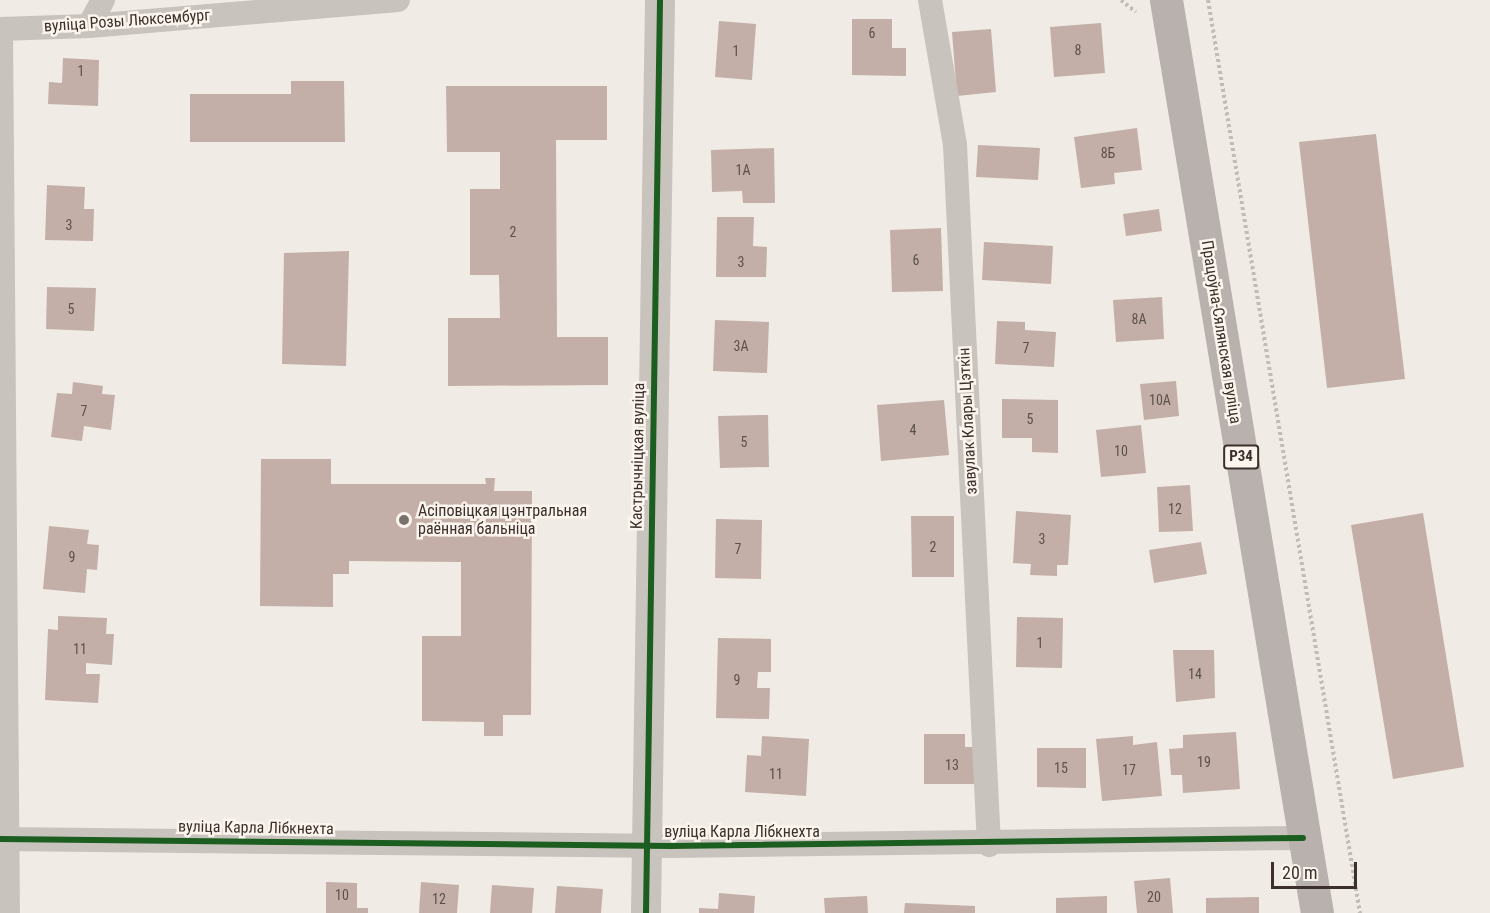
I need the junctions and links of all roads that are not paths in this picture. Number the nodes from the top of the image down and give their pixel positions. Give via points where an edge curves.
1 (103, 0) edge
2 (398, 0) edge
3 (660, 0) edge
4 (930, 0) edge
5 (1166, 0) edge
6 (89, 26) junction
7 (1, 29) edge
8 (1303, 838) junction
9 (4, 839) edge
10 (644, 845) junction
11 (989, 845) junction
12 (8, 913) edge
13 (646, 913) edge
14 (1317, 913) edge

1 - 6 street
2 - 6 street, вуліца Розы Люксембург
3 - 10 street, Кастрычніцкая вуліца
4 - 11 street, завулак Клары Цэткін via 955,145
5 - 8 main road, Працоўна-Сялянская вуліца / Р34
6 - 7 street, вуліца Розы Люксембург
7 - 9 street
8 - 11 street, вуліца Карла Лібкнехта
8 - 14 main road, Працоўна-Сялянская вуліца / Р34
9 - 10 street, вуліца Карла Лібкнехта
9 - 12 street
10 - 11 street, вуліца Карла Лібкнехта
10 - 13 street, Кастрычніцкая вуліца

